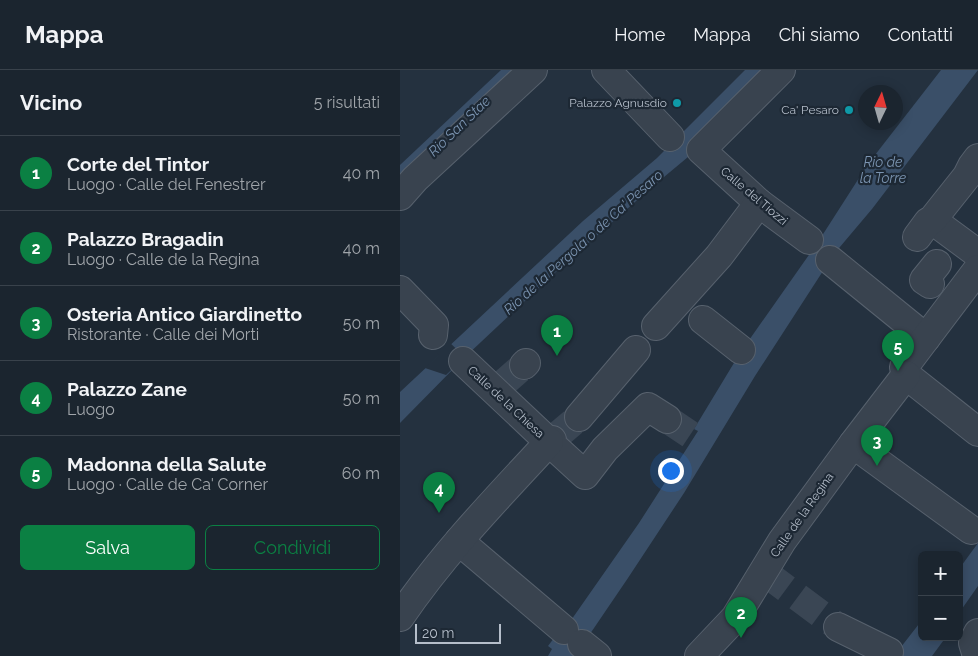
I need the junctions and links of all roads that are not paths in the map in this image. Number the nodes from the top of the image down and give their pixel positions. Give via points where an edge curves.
1 (533, 70) edge
2 (606, 70) edge
3 (780, 70) edge
4 (670, 137) dead end
5 (978, 158) edge
6 (400, 196) edge
7 (759, 203) junction
8 (809, 240) dead end
9 (978, 254) edge
10 (830, 260) dead end
11 (978, 269) edge
12 (700, 276) junction
13 (400, 290) edge
14 (656, 326) dead end
15 (433, 335) dead end
16 (926, 338) junction
17 (636, 350) dead end
18 (741, 350) dead end
19 (463, 361) dead end
20 (906, 375) junction
21 (579, 417) tunnel mouth
22 (667, 419) tunnel mouth
23 (974, 421) edge
24 (551, 441) junction
25 (853, 444) junction
26 (971, 530) dead end
27 (459, 541) junction
28 (400, 617) edge
29 (838, 627) tunnel mouth
30 (581, 643) edge
31 (889, 652) dead end
32 (699, 656) edge

1 - 6 street
2 - 4 street
3 - 7 street, Calle del Tiozzi via 701,150
5 - 9 street via 924,228
7 - 8 street, Calle del Tiozzi
7 - 12 street
10 - 16 street
11 - 16 street via 942,287
12 - 14 street
12 - 18 street via 703,316
13 - 15 street via 434,325
16 - 20 street, Calle de la Regina via 904,367
17 - 21 street
19 - 24 street, Calle de la Chiesa
20 - 23 street
20 - 25 street, Calle de la Regina
22 - 24 street via 648,407 605,449 588,478
24 - 27 street, Calle de la Chiesa
25 - 26 street
25 - 32 street, Calle de la Regina via 782,541 735,618
27 - 28 street, Calle de la Chiesa
27 - 30 street
29 - 31 street

